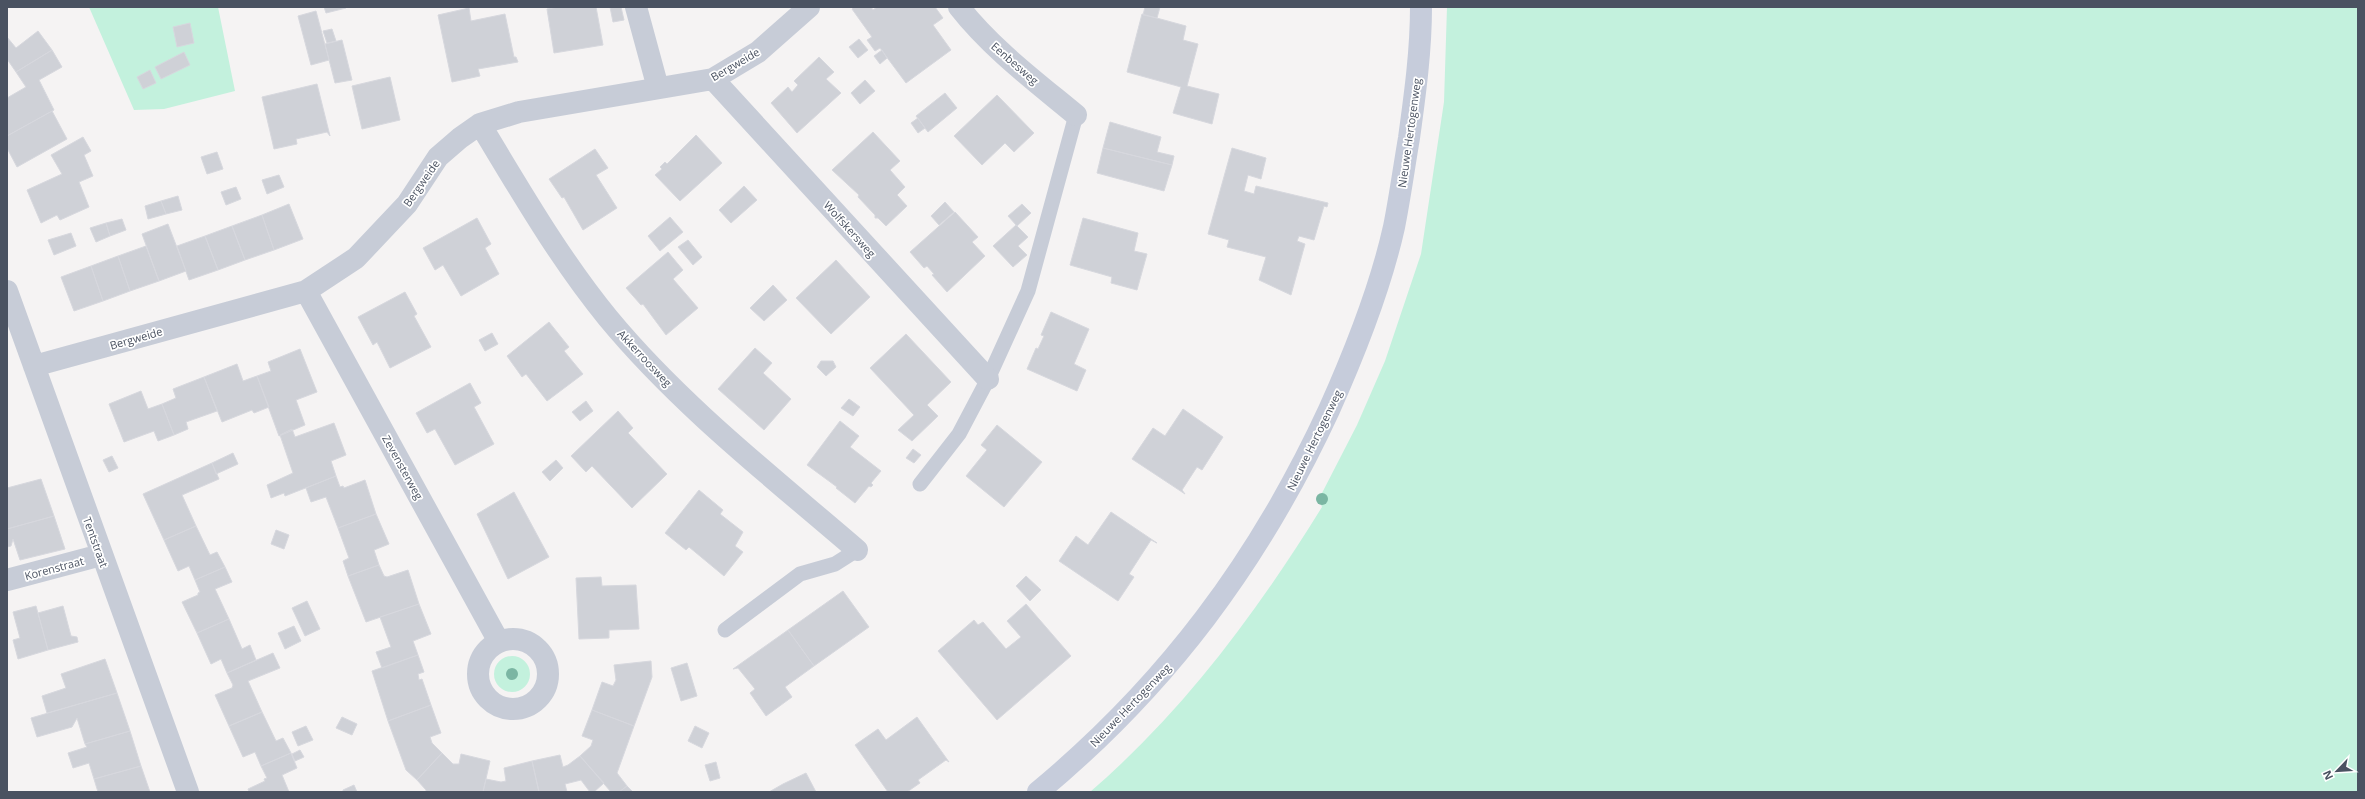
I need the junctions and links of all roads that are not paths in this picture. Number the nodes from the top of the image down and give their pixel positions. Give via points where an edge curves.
1 (636, 7) edge
2 (809, 7) edge
3 (959, 7) edge
4 (1421, 7) edge
5 (713, 79) junction
6 (658, 88) junction
7 (1076, 115) joint
8 (480, 124) junction
9 (7, 291) edge
10 (306, 291) junction
11 (34, 366) junction
12 (988, 379) junction
13 (920, 484) dead end
14 (857, 550) joint
15 (101, 555) junction
16 (7, 580) edge
17 (725, 630) dead end
18 (499, 642) dead end
19 (188, 792) edge
20 (1038, 792) edge

1 - 6 street
2 - 5 street, Bergweide via 758,52
3 - 7 street, Eenbesweg via 975,27 1016,65
4 - 20 main road, Nieuwe Hertogenweg via 1412,114 1394,227 1360,334 1308,455 1265,533 1191,638 1139,698
5 - 6 street, Bergweide
5 - 12 street, Wolfskersweg
6 - 8 street, Bergweide via 519,112
7 - 12 lane via 1028,291
8 - 10 street, Bergweide via 438,157 407,204 356,258
8 - 14 street, Akkerroosweg via 542,226 608,318 686,402
9 - 11 street, Tentstraat
10 - 11 street, Bergweide
10 - 18 street, Zevensterweg
11 - 15 street, Tentstraat
12 - 13 lane via 959,434
14 - 17 lane via 835,564 800,574
15 - 16 street, Korenstraat
15 - 19 street, Tentstraat

